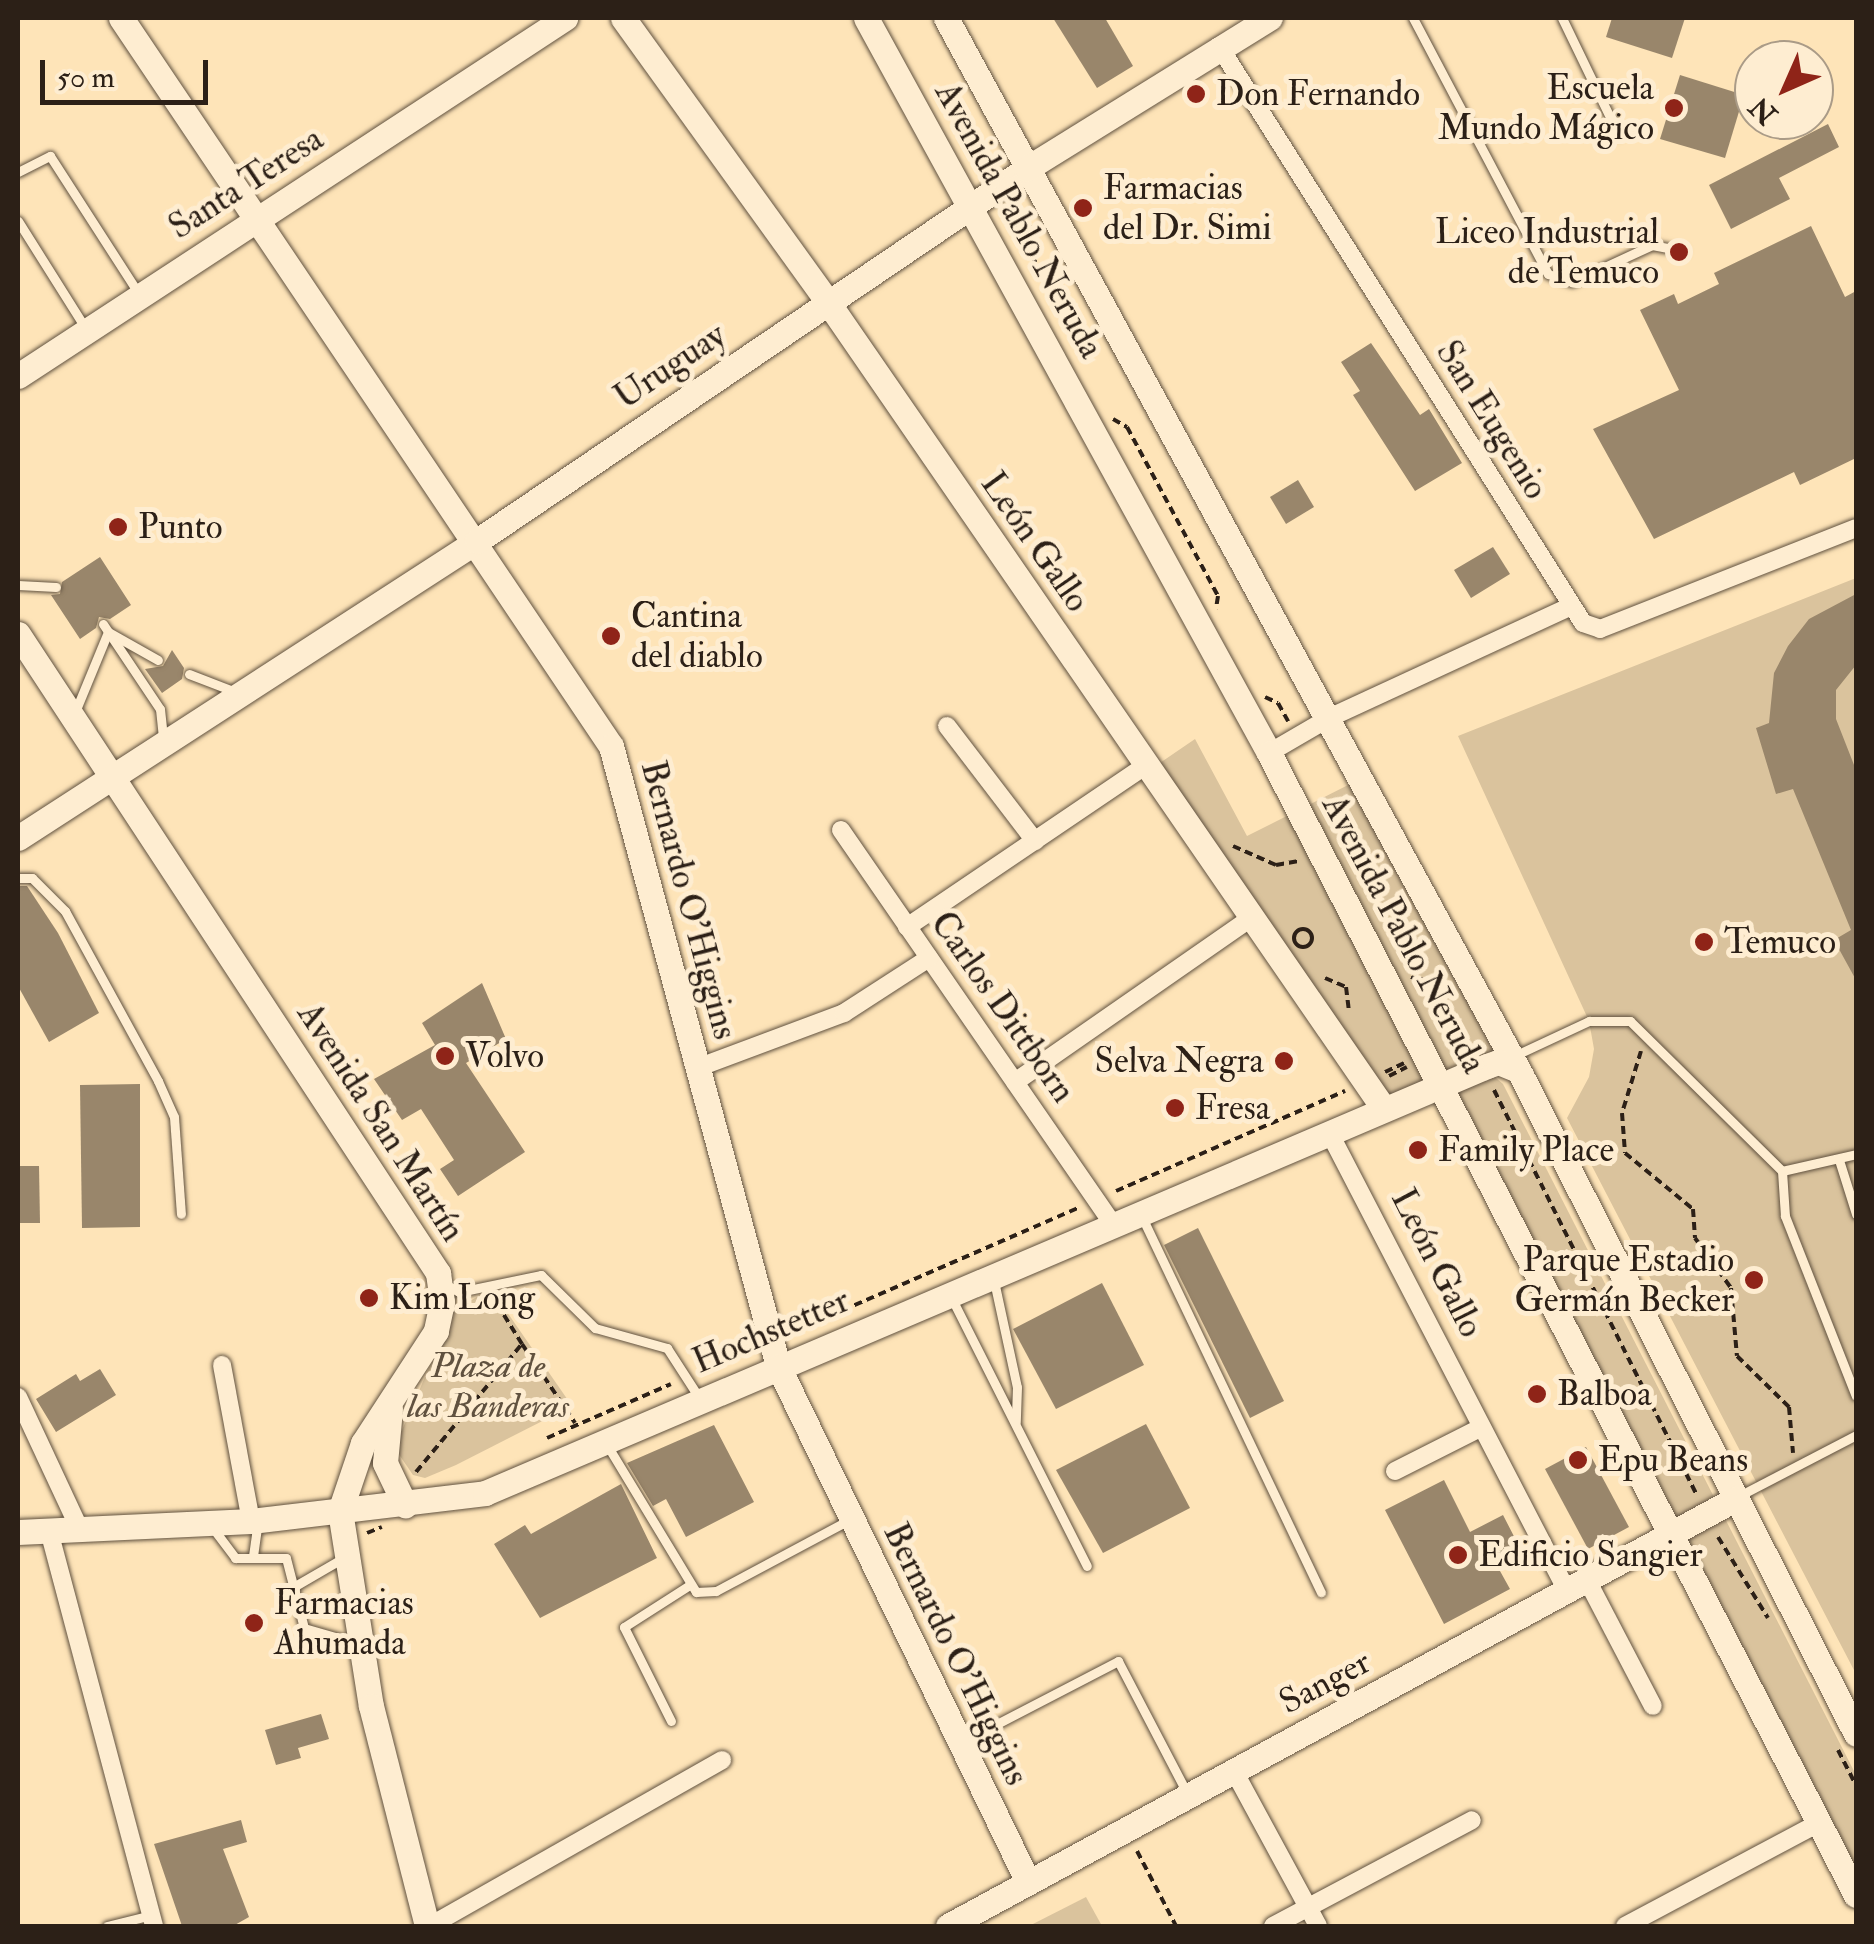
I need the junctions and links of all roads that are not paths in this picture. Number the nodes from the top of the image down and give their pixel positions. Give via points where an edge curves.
1 (120, 18) edge
2 (565, 18) edge
3 (623, 18) edge
4 (866, 18) edge
5 (946, 18) edge
6 (1270, 18) edge
7 (1414, 18) edge
8 (1562, 18) edge
9 (1219, 46) junction
10 (1618, 134) dead end
11 (1026, 168) junction
12 (18, 172) edge
13 (974, 206) junction
14 (256, 218) junction
15 (18, 221) edge
16 (1682, 251) dead end
17 (139, 294) junction
18 (827, 301) junction
19 (86, 330) junction
20 (18, 376) edge
21 (1856, 528) edge
22 (477, 541) junction
23 (18, 585) edge
24 (56, 587) dead end
25 (1570, 606) junction
26 (105, 628) junction
27 (18, 634) edge
28 (158, 660) dead end
29 (189, 674) dead end
30 (244, 695) junction
31 (74, 718) junction
32 (1329, 718) junction
33 (947, 726) dead end
34 (1280, 747) junction
35 (156, 753) junction
36 (1146, 765) junction
37 (116, 780) junction
38 (840, 830) dead end
39 (18, 838) edge
40 (1035, 841) junction
41 (18, 878) edge
42 (1254, 916) junction
43 (907, 927) junction
44 (928, 958) junction
45 (1515, 1063) junction
46 (697, 1068) junction
47 (1015, 1082) junction
48 (1444, 1085) junction
49 (1384, 1109) junction
50 (1329, 1132) junction
51 (1856, 1154) edge
52 (1839, 1160) junction
53 (1782, 1171) junction
54 (1140, 1210) junction
55 (181, 1214) dead end
56 (1856, 1214) edge
57 (1112, 1221) junction
58 (995, 1272) junction
59 (440, 1282) junction
60 (949, 1292) junction
61 (775, 1354) junction
62 (222, 1365) dead end
63 (694, 1389) junction
64 (1856, 1396) edge
65 (18, 1397) edge
66 (391, 1404) junction
67 (1016, 1425) junction
68 (1482, 1427) junction
69 (1856, 1435) edge
70 (604, 1441) junction
71 (1395, 1472) dead end
72 (399, 1496) junction
73 (1735, 1499) junction
74 (340, 1511) junction
75 (852, 1519) junction
76 (255, 1520) junction
77 (208, 1523) junction
78 (80, 1530) junction
79 (49, 1531) junction
80 (18, 1532) edge
81 (1671, 1537) junction
82 (253, 1556) junction
83 (347, 1556) junction
84 (1087, 1566) dead end
85 (295, 1586) junction
86 (688, 1586) junction
87 (1577, 1586) junction
88 (1320, 1592) dead end
89 (361, 1645) junction
90 (1652, 1706) dead end
91 (671, 1721) dead end
92 (1856, 1734) edge
93 (960, 1743) junction
94 (722, 1760) dead end
95 (1234, 1771) junction
96 (1188, 1796) junction
97 (1472, 1820) dead end
98 (1819, 1823) junction
99 (1028, 1882) junction
100 (1856, 1895) edge
101 (1308, 1908) junction
102 (153, 1921) edge
103 (1649, 1921) edge
104 (106, 1926) edge
105 (428, 1926) edge
106 (948, 1926) edge
107 (1273, 1926) edge
108 (1318, 1926) edge
109 (1625, 1926) edge

1 - 14 main road, Bernardo O'Higgins
2 - 14 main road, Santa Teresa
3 - 18 main road, León Gallo
4 - 13 main road, Avenida Pablo Neruda
5 - 11 main road, Avenida Pablo Neruda
6 - 9 main road, Uruguay
7 - 16 lane via 1548,274 1572,282 1652,245
8 - 10 lane
9 - 11 main road, Uruguay
9 - 25 street, San Eugenio
11 - 13 main road, Uruguay
11 - 32 main road, Avenida Pablo Neruda
12 - 17 lane via 50,156
13 - 18 main road, Uruguay
13 - 34 main road, Avenida Pablo Neruda
14 - 17 main road, Santa Teresa
14 - 22 main road, Bernardo O'Higgins
15 - 19 lane
17 - 19 main road, Santa Teresa
18 - 22 main road, Uruguay
18 - 36 main road, León Gallo
19 - 20 main road, Santa Teresa
21 - 25 street, San Eugenio via 1600,629 1583,623
22 - 30 main road, Uruguay
22 - 46 main road, Bernardo O'Higgins via 612,746
23 - 24 lane
25 - 32 street
26 - 28 lane
26 - 31 lane
26 - 35 lane via 160,709 164,730
27 - 31 main road, Avenida San Martín
29 - 30 lane
30 - 35 main road, Uruguay
31 - 37 main road, Avenida San Martín
32 - 34 street
32 - 45 main road, Avenida Pablo Neruda
33 - 40 street
34 - 48 main road, Avenida Pablo Neruda via 1325,858
35 - 37 main road, Uruguay
36 - 40 street
36 - 42 main road, León Gallo
37 - 39 main road, Uruguay
37 - 59 main road, Avenida San Martín
38 - 43 street, Carlos Dittborn
40 - 43 street
41 - 55 lane via 32,878 64,910 158,1081 174,1117
42 - 47 street
42 - 49 main road, León Gallo
43 - 44 street, Carlos Dittborn
44 - 46 street via 844,1013
44 - 47 street, Carlos Dittborn
45 - 48 main road, Hochstetter via 1498,1062
45 - 53 lane via 1588,1021 1630,1021
45 - 73 main road, Avenida Pablo Neruda
46 - 61 main road, Bernardo O'Higgins
47 - 57 street, Carlos Dittborn
48 - 49 main road, Hochstetter
48 - 81 main road, Avenida Pablo Neruda
49 - 50 main road, Hochstetter
50 - 54 main road, Hochstetter
50 - 68 street, León Gallo
51 - 52 lane
52 - 53 lane
52 - 56 lane
53 - 64 lane via 1784,1216
54 - 57 main road, Hochstetter
54 - 88 lane
57 - 58 main road, Hochstetter
58 - 60 main road, Hochstetter
58 - 67 lane via 997,1314 1017,1387
59 - 63 lane via 459,1292 540,1276 596,1328 667,1348
59 - 66 main road, Avenida San Martín via 436,1330
60 - 61 main road, Hochstetter
60 - 67 lane
61 - 63 main road, Hochstetter
61 - 75 main road, Bernardo O'Higgins
62 - 76 street
63 - 70 main road, Hochstetter
65 - 78 street
66 - 72 main road via 383,1445
66 - 74 main road, Avenida San Martín via 352,1466
67 - 84 lane
68 - 71 street
68 - 87 street, León Gallo
69 - 73 lane
70 - 72 main road, Hochstetter via 485,1493
70 - 86 lane
72 - 74 main road, Hochstetter
73 - 81 main road, Sanger
73 - 92 main road, Avenida Pablo Neruda
74 - 76 main road, Hochstetter
74 - 83 main road, Avenida San Martín
75 - 86 lane via 716,1590 705,1594
75 - 93 main road, Bernardo O'Higgins
76 - 77 main road, Hochstetter
76 - 82 lane
77 - 78 main road, Hochstetter
77 - 82 lane via 235,1558
78 - 79 main road, Hochstetter
79 - 80 main road, Hochstetter
79 - 102 street
81 - 87 main road, Sanger
81 - 98 main road, Avenida Pablo Neruda
82 - 85 lane via 286,1558
83 - 85 lane
83 - 89 main road, Avenida San Martín
85 - 89 lane via 304,1628
86 - 91 lane via 624,1627
87 - 90 street, León Gallo
87 - 95 main road, Sanger
89 - 105 main road, Avenida San Martín via 408,1868
93 - 96 lane via 1118,1661
93 - 99 main road, Bernardo O'Higgins
94 - 105 street
95 - 96 main road, Sanger
95 - 101 street
96 - 99 main road, Sanger
97 - 101 street
98 - 100 main road, Avenida Pablo Neruda
98 - 103 street
99 - 106 main road, Sanger
101 - 107 street
101 - 108 street
102 - 104 lane
103 - 109 street

